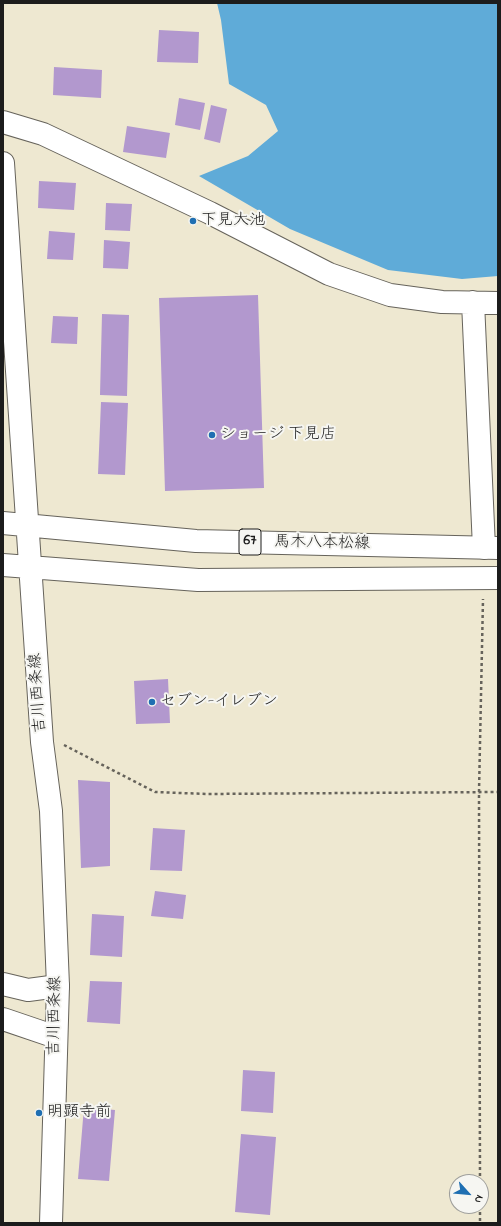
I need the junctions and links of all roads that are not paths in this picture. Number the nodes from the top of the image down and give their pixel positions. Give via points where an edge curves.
1 (3, 122) edge
2 (3, 163) edge
3 (473, 302) junction
4 (498, 303) edge
5 (3, 523) edge
6 (28, 526) junction
7 (491, 548) edge
8 (3, 565) edge
9 (31, 568) junction
10 (491, 578) edge
11 (3, 984) edge
12 (58, 986) junction
13 (3, 1019) edge
14 (56, 1037) junction
15 (51, 1223) edge

1 - 3 main road via 43,134 210,213 329,274 390,295 442,302
2 - 6 main road, 吉川西条線
3 - 4 main road
3 - 7 main road
5 - 6 main road, 馬木八本松線 / 67
6 - 7 main road, 馬木八本松線 / 67 via 196,541
6 - 9 main road, 吉川西条線
8 - 9 main road
9 - 10 main road via 198,580
9 - 12 main road, 吉川西条線 via 42,742 51,811
11 - 12 main road via 28,990
12 - 14 main road, 吉川西条線
13 - 14 main road
14 - 15 main road, 吉川西条線

